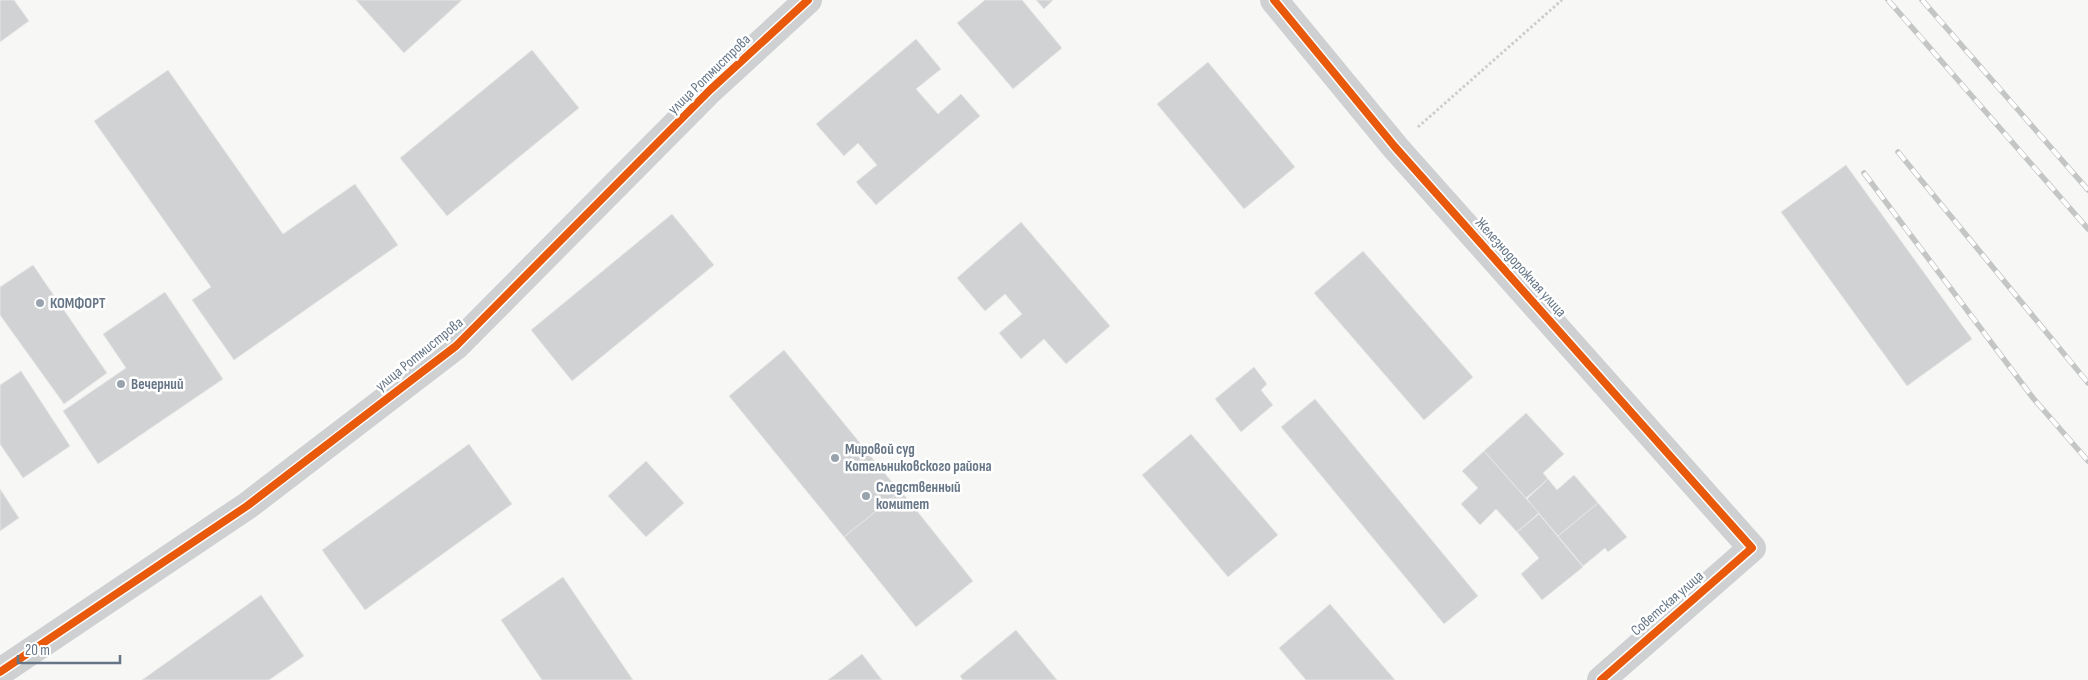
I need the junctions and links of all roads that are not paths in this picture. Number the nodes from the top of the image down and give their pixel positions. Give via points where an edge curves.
1 (808, 0) edge
2 (1274, 0) edge
3 (1752, 548) joint
4 (0, 672) edge
5 (1601, 680) edge

1 - 4 street, улица Ротмистрова via 710,90 456,346 247,506
2 - 3 street, Железнодорожная улица via 1396,146
3 - 5 street, Советская улица

